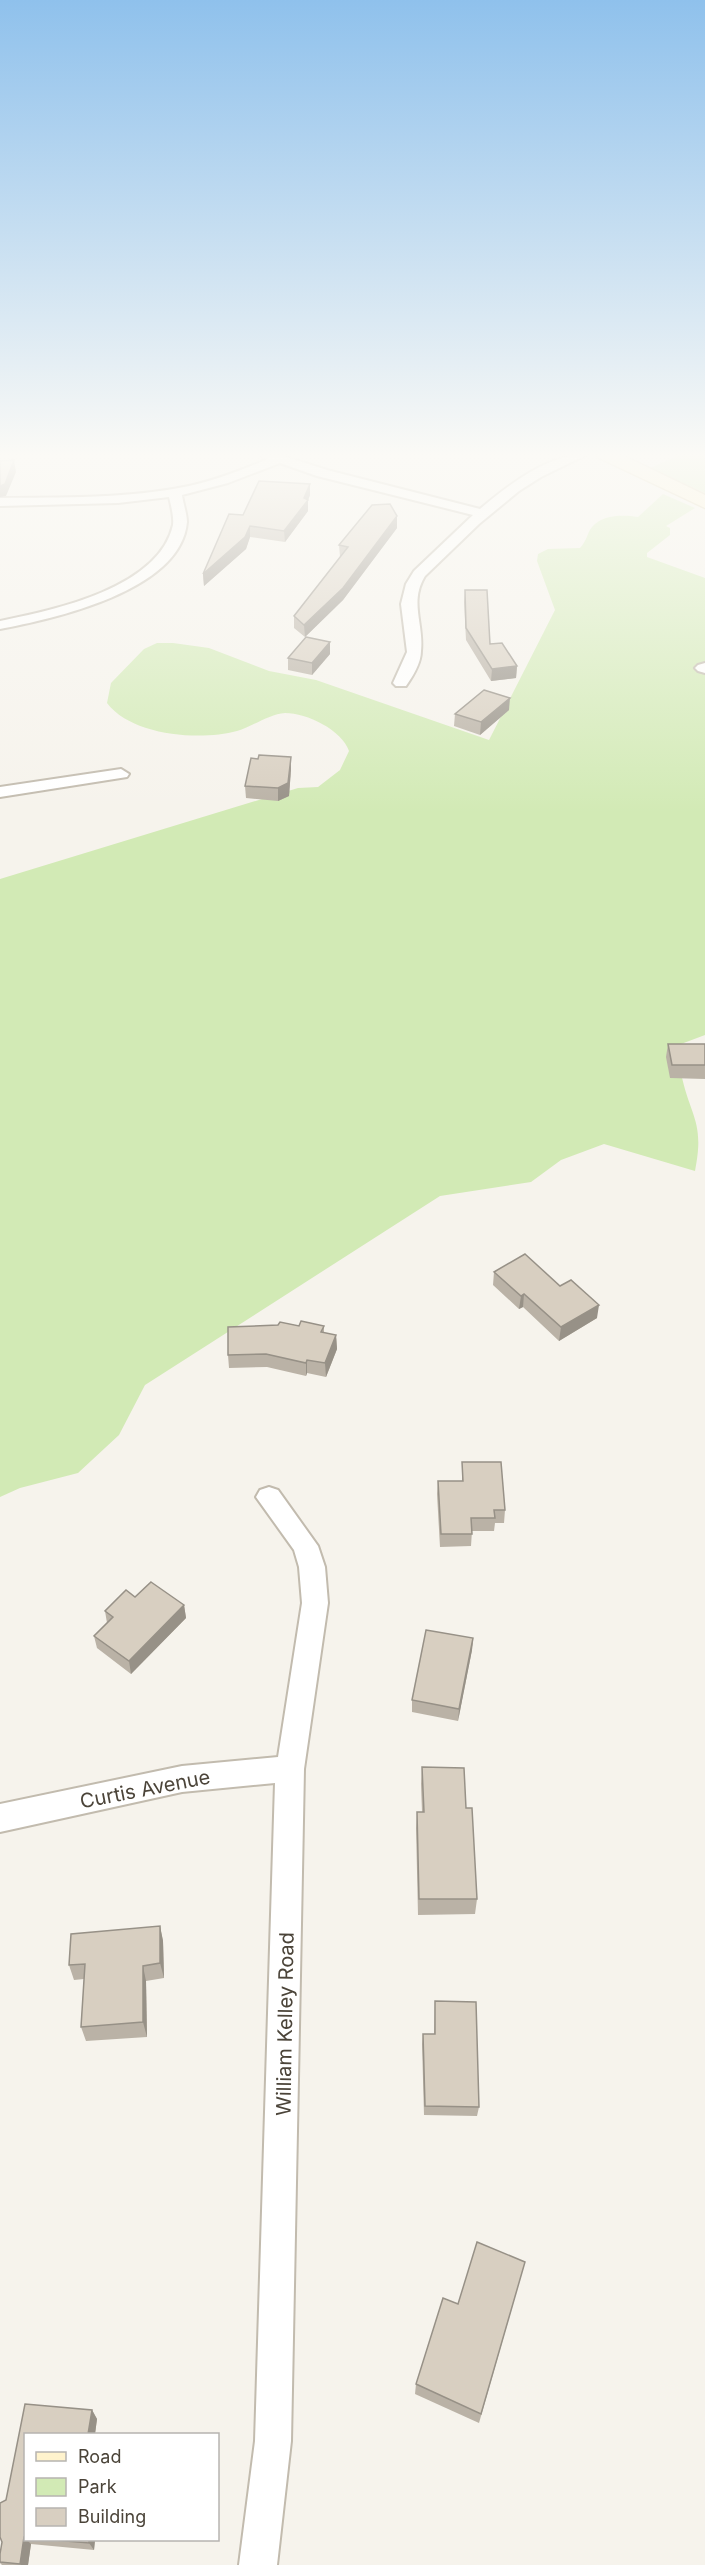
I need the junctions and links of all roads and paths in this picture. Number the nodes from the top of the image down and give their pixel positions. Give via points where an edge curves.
1 (144, 574) edge
2 (420, 574) edge
3 (0, 625) edge
4 (401, 683) dead end
5 (121, 774) dead end
6 (0, 792) edge
7 (269, 1497) dead end
8 (290, 1769) junction
9 (0, 1818) edge
10 (258, 2565) edge

1 - 3 street via 77,607
2 - 4 street via 409,591 414,651
5 - 6 street
7 - 8 street, William Kelley Road via 305,1546 312,1567 315,1603
8 - 9 street, Curtis Avenue via 182,1779
8 - 10 street, William Kelley Road via 273,2440

